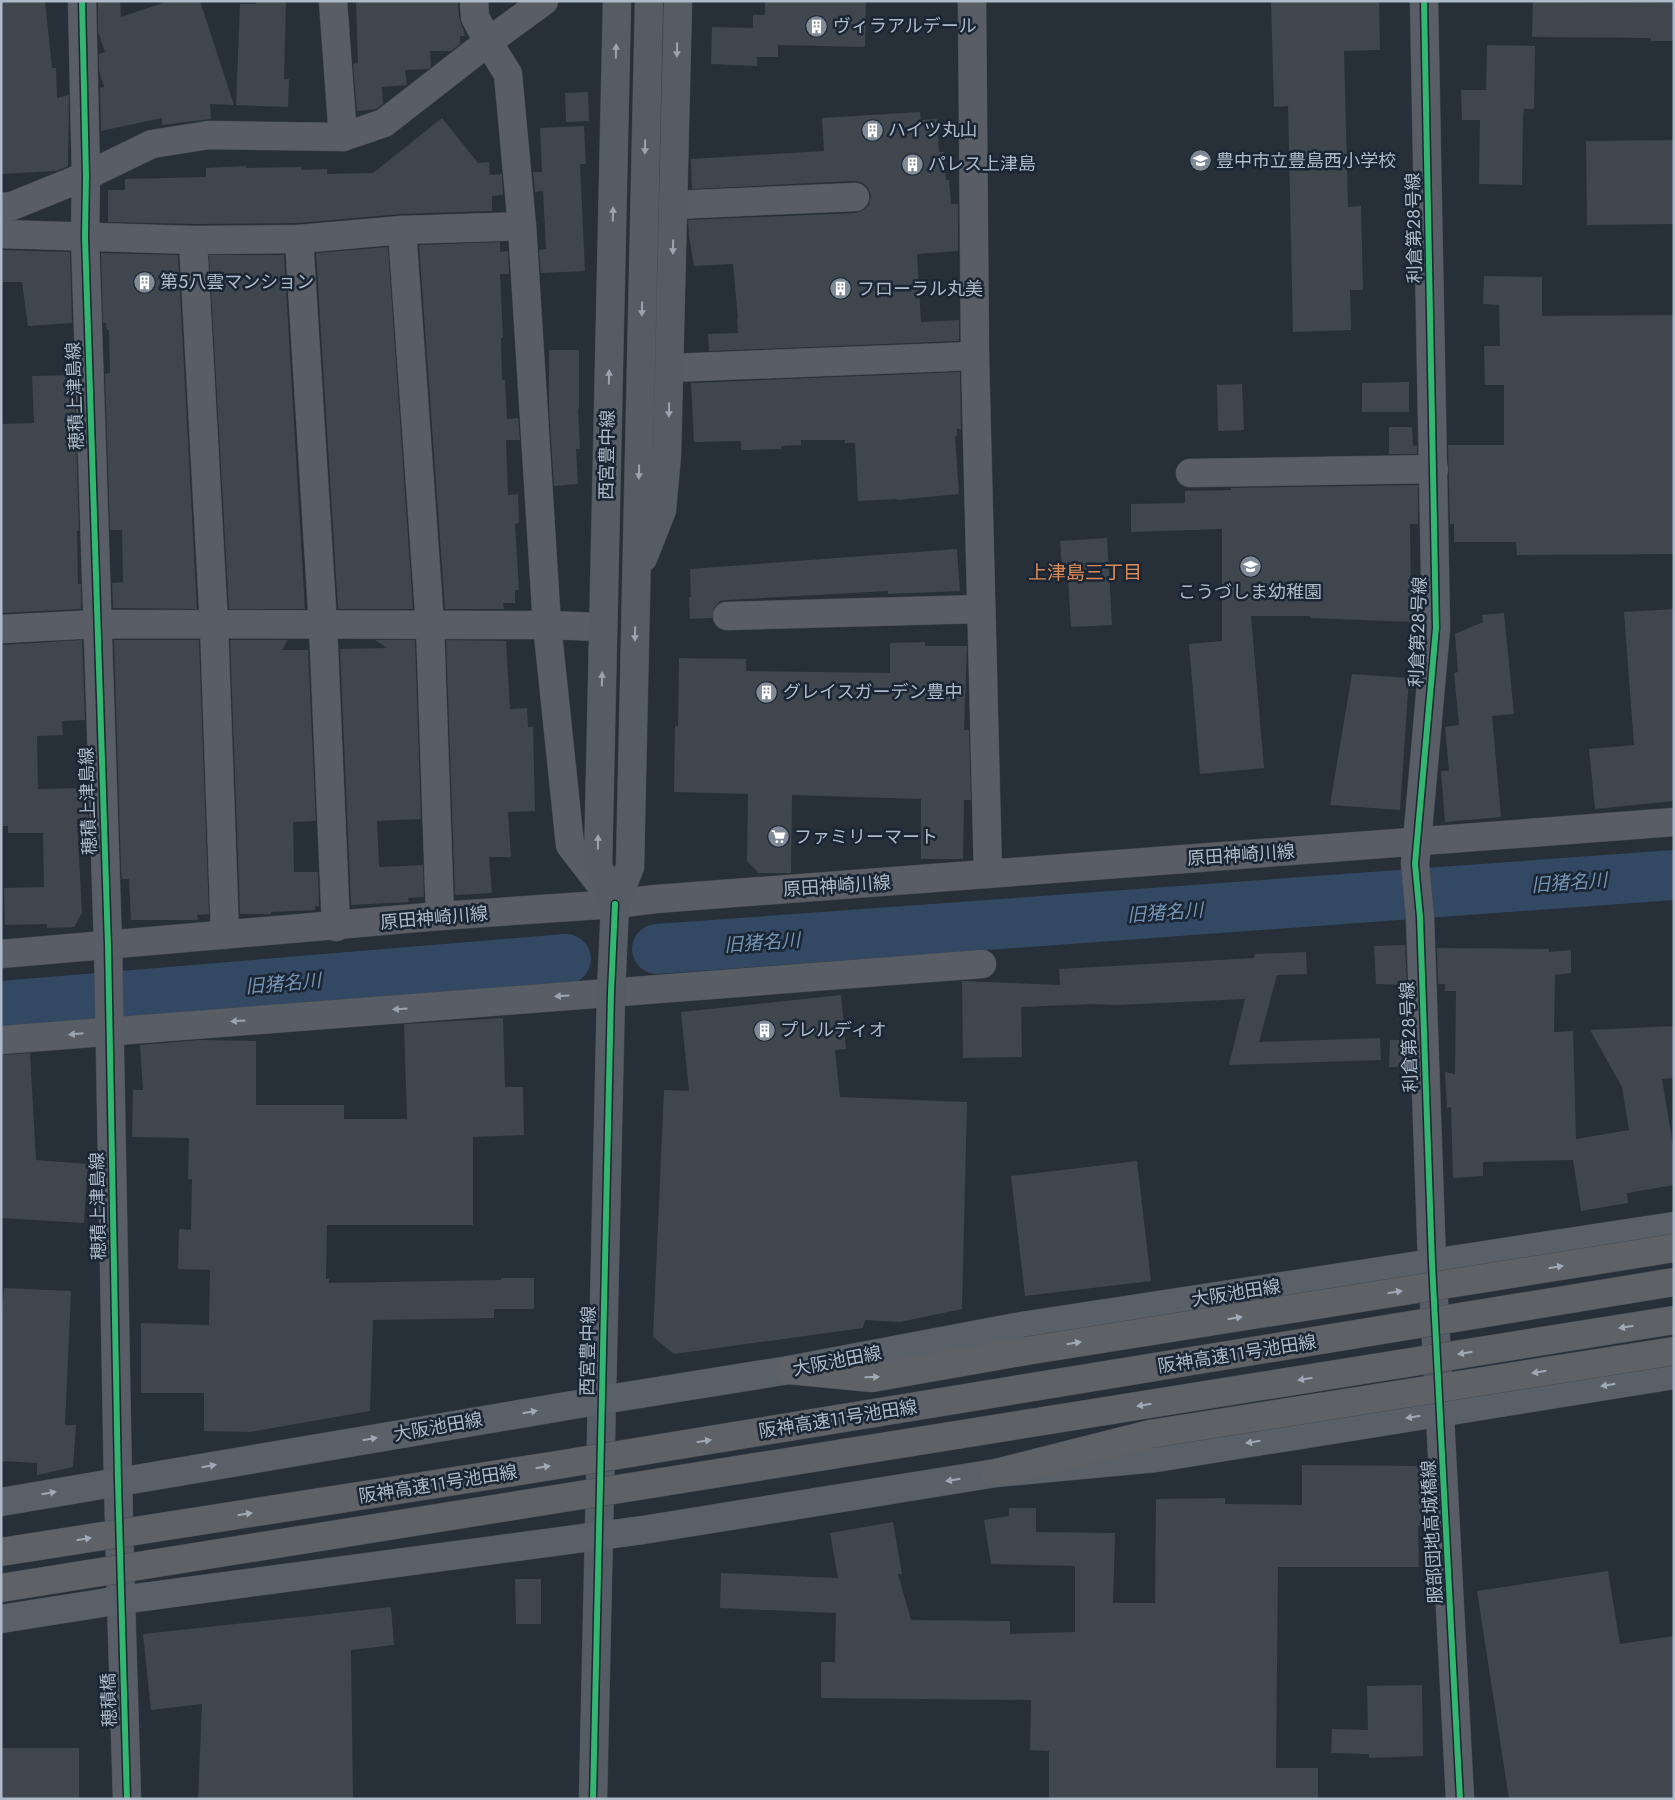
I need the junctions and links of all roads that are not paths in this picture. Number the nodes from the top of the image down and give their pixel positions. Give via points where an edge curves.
1 (82, 1) edge
2 (334, 1) edge
3 (474, 1) edge
4 (544, 1) edge
5 (618, 1) edge
6 (649, 1) edge
7 (678, 1) edge
8 (972, 1) edge
9 (1424, 1) edge
10 (488, 42) junction
11 (343, 137) junction
12 (86, 176) junction
13 (855, 197) dead end
14 (674, 205) junction
15 (1, 207) edge
16 (522, 226) junction
17 (402, 230) junction
18 (1, 234) edge
19 (85, 237) junction
20 (299, 239) junction
21 (193, 240) junction
22 (975, 356) junction
23 (670, 368) junction
24 (1434, 469) junction
25 (1190, 473) dead end
26 (636, 573) junction
27 (981, 609) junction
28 (727, 616) dead end
29 (98, 624) junction
30 (214, 624) junction
31 (323, 624) junction
32 (430, 625) junction
33 (547, 625) junction
34 (602, 627) junction
35 (1, 628) edge
36 (1674, 822) edge
37 (1416, 853) junction
38 (988, 874) junction
39 (615, 904) junction
40 (440, 916) junction
41 (336, 927) junction
42 (225, 935) junction
43 (1, 954) edge
44 (108, 958) junction
45 (982, 964) dead end
46 (611, 993) junction
47 (110, 1025) junction
48 (1, 1040) edge
49 (1674, 1226) edge
50 (1674, 1248) edge
51 (1432, 1263) junction
52 (1674, 1282) edge
53 (1674, 1320) edge
54 (1674, 1351) edge
55 (788, 1370) junction
56 (1674, 1375) edge
57 (602, 1400) junction
58 (1440, 1412) junction
59 (996, 1473) junction
60 (118, 1481) junction
61 (1, 1502) edge
62 (600, 1535) junction
63 (1, 1552) edge
64 (1, 1588) edge
65 (121, 1600) junction
66 (1, 1619) edge
67 (127, 1799) edge
68 (593, 1799) edge
69 (1460, 1799) edge

1 - 12 street, 穂積上津島線
2 - 11 street
3 - 10 street via 475,17
4 - 10 street
34 -> 5 main road, 西宮豊中線
6 -> 26 main road, 西宮豊中線
7 -> 14 main road
8 - 22 street
9 - 24 street, 利倉第２８号線
10 - 11 street via 384,123
10 - 16 street via 508,74
11 - 12 street via 209,135 152,144
12 - 15 street via 12,206
12 - 19 street, 穂積上津島線
13 - 14 street
14 -> 23 main road
16 - 17 street
16 - 33 street
17 - 20 street
17 - 32 street
18 - 19 street
19 - 21 street
19 - 29 street, 穂積上津島線
20 - 21 street
20 - 31 street
21 - 30 street
22 - 23 street
22 - 27 street
23 -> 26 main road via 662,510
24 - 25 street
24 - 37 street, 利倉第２８号線 via 1436,628
26 -> 39 main road, 西宮豊中線 via 630,866
27 - 28 street
27 - 38 street
29 - 30 street
29 - 35 street
29 - 44 street, 穂積上津島線
30 - 31 street
30 - 42 street
31 - 32 street
31 - 41 street
32 - 33 street
32 - 40 street
33 - 34 street
33 - 39 street via 570,845
39 -> 34 main road, 西宮豊中線 via 598,866
36 - 37 street, 原田神崎川線
37 - 38 street, 原田神崎川線
37 - 51 street, 利倉第２８号線
38 - 39 street, 原田神崎川線
39 - 40 street, 原田神崎川線
39 - 46 main road, 西宮豊中線
40 - 41 street, 原田神崎川線
41 - 42 street, 原田神崎川線
42 - 44 street, 原田神崎川線
43 - 44 street, 原田神崎川線
44 - 47 street, 穂積上津島線
45 - 46 street
46 -> 47 street
46 - 57 main road, 西宮豊中線
47 -> 48 street
47 - 60 street, 穂積上津島線
49 - 51 main road, 大阪池田線
55 -> 50 highway, bridge via 872,1378
51 - 55 main road, 大阪池田線 via 1016,1327
51 - 58 street, 服部団地高城橋線
63 -> 52 highway, 阪神高速11号池田線, bridge via 551,1466
53 -> 64 highway, 阪神高速11号池田線, bridge
54 -> 59 highway, bridge via 1150,1434
55 - 57 main road, 大阪池田線
56 -> 58 main road
60 -> 57 main road, 大阪池田線
57 - 62 main road, 西宮豊中線
58 -> 59 main road via 1156,1458
58 - 69 street, 服部団地高城橋線
59 -> 62 main road
61 -> 60 main road, 大阪池田線
60 - 65 street, 穂積上津島線
62 - 65 main road
62 - 68 main road, 西宮豊中線
65 - 66 main road
65 - 67 street, 穂積橋

